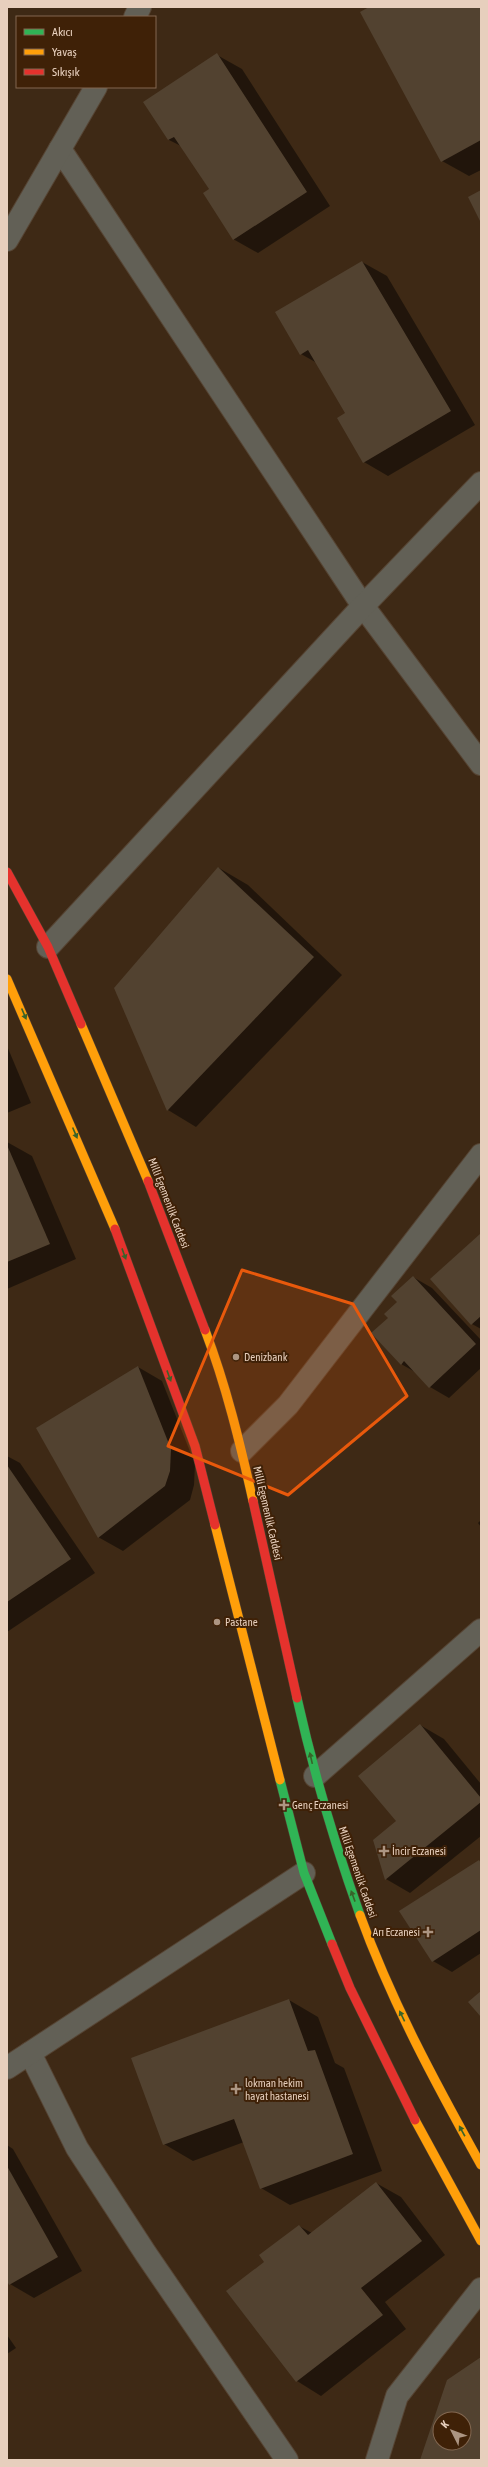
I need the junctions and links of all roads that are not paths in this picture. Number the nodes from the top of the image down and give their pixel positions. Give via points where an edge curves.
1 (140, 7) edge
2 (136, 16) edge
3 (95, 88) edge
4 (60, 149) junction
5 (7, 240) edge
6 (481, 483) edge
7 (363, 606) junction
8 (481, 764) edge
9 (7, 872) edge
10 (48, 948) junction
11 (7, 979) edge
12 (481, 1155) edge
13 (242, 1450) junction
14 (481, 1630) edge
15 (315, 1776) junction
16 (304, 1872) junction
17 (30, 2053) junction
18 (7, 2068) edge
19 (481, 2165) edge
20 (481, 2241) edge
21 (481, 2289) edge
22 (287, 2460) edge
23 (377, 2460) edge

1 - 2 street
3 - 4 street
4 - 5 street
4 - 7 street
6 - 7 street
7 - 8 street
7 - 10 street
9 - 10 street, Milli Egemenlik Caddesi
10 - 13 street, Milli Egemenlik Caddesi via 146,1173 217,1364
11 -> 16 street via 108,1210 195,1446
12 - 13 street via 288,1405
15 -> 13 street, Milli Egemenlik Caddesi
14 - 15 street
19 -> 15 street, Milli Egemenlik Caddesi via 435,2083 379,1968 334,1843
16 - 17 street
16 - 20 street via 350,1988 412,2114
17 - 18 street
17 - 22 street via 77,2148
21 - 23 street via 397,2396

